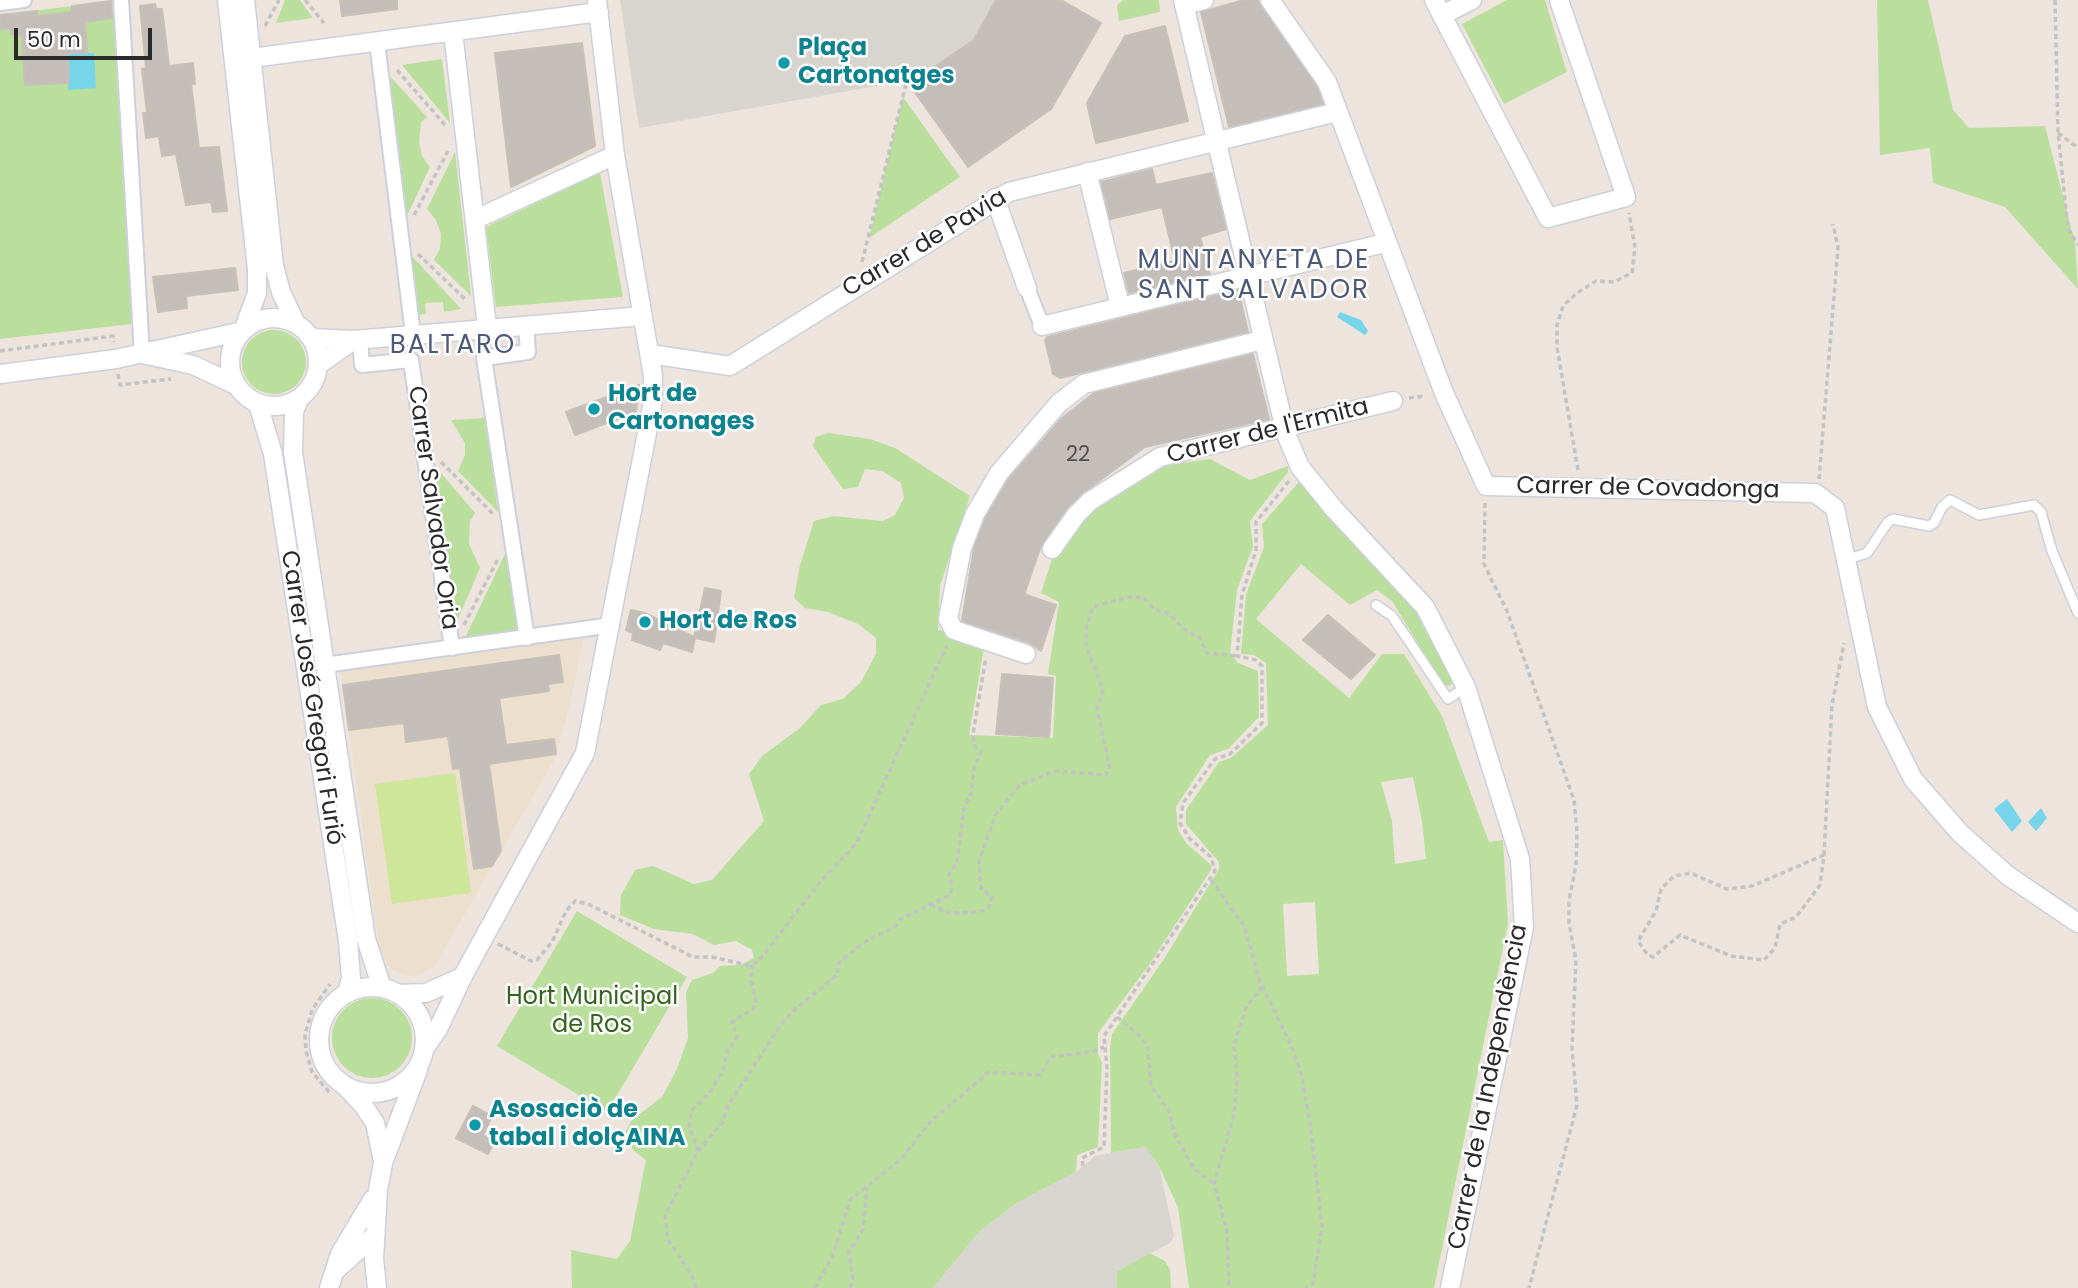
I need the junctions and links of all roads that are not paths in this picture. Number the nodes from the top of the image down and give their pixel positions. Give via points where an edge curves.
1 (24, 0) edge
2 (121, 0) edge
3 (227, 0) edge
4 (245, 0) edge
5 (1204, 0) edge
6 (1270, 0) edge
7 (1472, 0) edge
8 (1559, 0) edge
9 (0, 3) edge
10 (1183, 3) edge
11 (598, 6) edge
12 (1438, 7) edge
13 (453, 32) junction
14 (377, 42) junction
15 (251, 58) junction
16 (1338, 112) junction
17 (1217, 141) junction
18 (615, 155) junction
19 (1087, 172) junction
20 (995, 198) junction
21 (475, 219) junction
22 (1385, 243) junction
23 (1248, 275) junction
24 (1027, 288) joint
25 (1120, 306) junction
26 (643, 316) junction
27 (296, 324) junction
28 (526, 324) junction
29 (1042, 326) joint
30 (487, 327) junction
31 (243, 331) junction
32 (413, 334) junction
33 (311, 338) junction
34 (357, 340) junction
35 (1262, 340) junction
36 (142, 354) junction
37 (650, 354) junction
38 (318, 365) junction
39 (0, 374) edge
40 (236, 385) junction
41 (299, 399) junction
42 (1393, 401) road end
43 (258, 404) junction
44 (1285, 426) junction
45 (1052, 549) dead end
46 (1845, 560) junction
47 (1376, 605) dead end
48 (2078, 613) edge
49 (612, 625) junction
50 (527, 638) junction
51 (452, 648) junction
52 (1026, 654) dead end
53 (325, 665) junction
54 (1466, 687) junction
55 (2078, 923) edge
56 (462, 977) junction
57 (390, 991) junction
58 (347, 993) junction
59 (422, 1056) junction
60 (339, 1090) junction
61 (383, 1163) junction
62 (378, 1190) junction
63 (374, 1236) junction
64 (336, 1274) edge
65 (377, 1285) edge
66 (1450, 1288) edge

1 - 9 street
2 - 36 street
3 - 31 street via 257,269 257,293
4 - 15 street
5 - 10 street
6 - 16 street, Carrer de Covadonga via 1327,82
7 - 12 street
8 - 12 street via 1626,197 1548,218
10 - 17 street, Carrer de la Independència
11 - 13 street
11 - 18 street
13 - 14 street
13 - 21 street
14 - 15 street
14 - 32 street
15 - 27 street via 274,267
16 - 17 street, Carrer de Pavia
16 - 22 street, Carrer de Covadonga
17 - 19 street, Carrer de Pavia
17 - 23 street, Carrer de la Independència
18 - 21 street
18 - 26 street
19 - 20 street, Carrer de Pavia
19 - 25 street
20 - 24 street
20 - 37 street, Carrer de Pavia via 730,366
21 - 30 street
22 - 23 street
22 - 46 street, Carrer de Covadonga via 1486,486 1815,493 1835,508
23 - 25 street
23 - 35 street, Carrer de la Independència
24 - 29 street
25 - 29 street
26 - 28 street
26 - 37 street
27 - 31 street via 268,318
27 - 33 street
28 - 30 street
28 - 50 street via 528,352 484,358
30 - 32 street
31 - 36 street
31 - 40 street via 230,357
32 - 34 street
33 - 34 street
33 - 38 street
34 - 38 street
34 - 51 street, Carrer Salvador Oria via 362,365 411,360
35 - 44 street, Carrer de la Independència
35 - 52 street via 1093,380 1069,393 1004,467 975,514 948,611 954,630
36 - 39 street
36 - 40 street via 192,365
37 - 49 street via 652,407
38 - 41 street via 312,384
40 - 43 street
41 - 43 street via 279,407
41 - 53 street, Carrer José Gregori Furió via 294,412 293,452
42 - 44 street, Carrer de l'Ermita
43 - 58 street, Carrer José Gregori Furió via 273,454 348,941 351,978
44 - 45 street, Carrer de l'Ermita via 1160,457 1090,501
44 - 54 street, Carrer de la Independència via 1300,467 1425,607
46 - 48 lane via 1867,553 1893,519 1929,526 1950,500 1979,515 2034,505
46 - 55 street, Carrer de Covadonga via 1877,707 1913,779 2007,875
47 - 54 lane via 1392,616 1448,699
49 - 50 street
49 - 56 street via 585,753
50 - 51 street
51 - 53 street
53 - 57 street, Carrer José Gregori Furió via 366,939
54 - 66 street, Carrer de la Independència via 1520,859 1524,927
56 - 57 street via 426,993
56 - 59 street
57 - 58 street via 364,988
57 - 59 street via 411,1004 421,1019
58 - 60 street via 323,1020 319,1038 322,1057
59 - 60 street via 409,1078 395,1088 378,1093
59 - 61 street via 415,1086
60 - 61 street via 363,1105 375,1123
61 - 62 street
62 - 63 street
62 - 64 street via 340,1254
63 - 64 street
63 - 65 street
64 - 65 street via 364,1271

